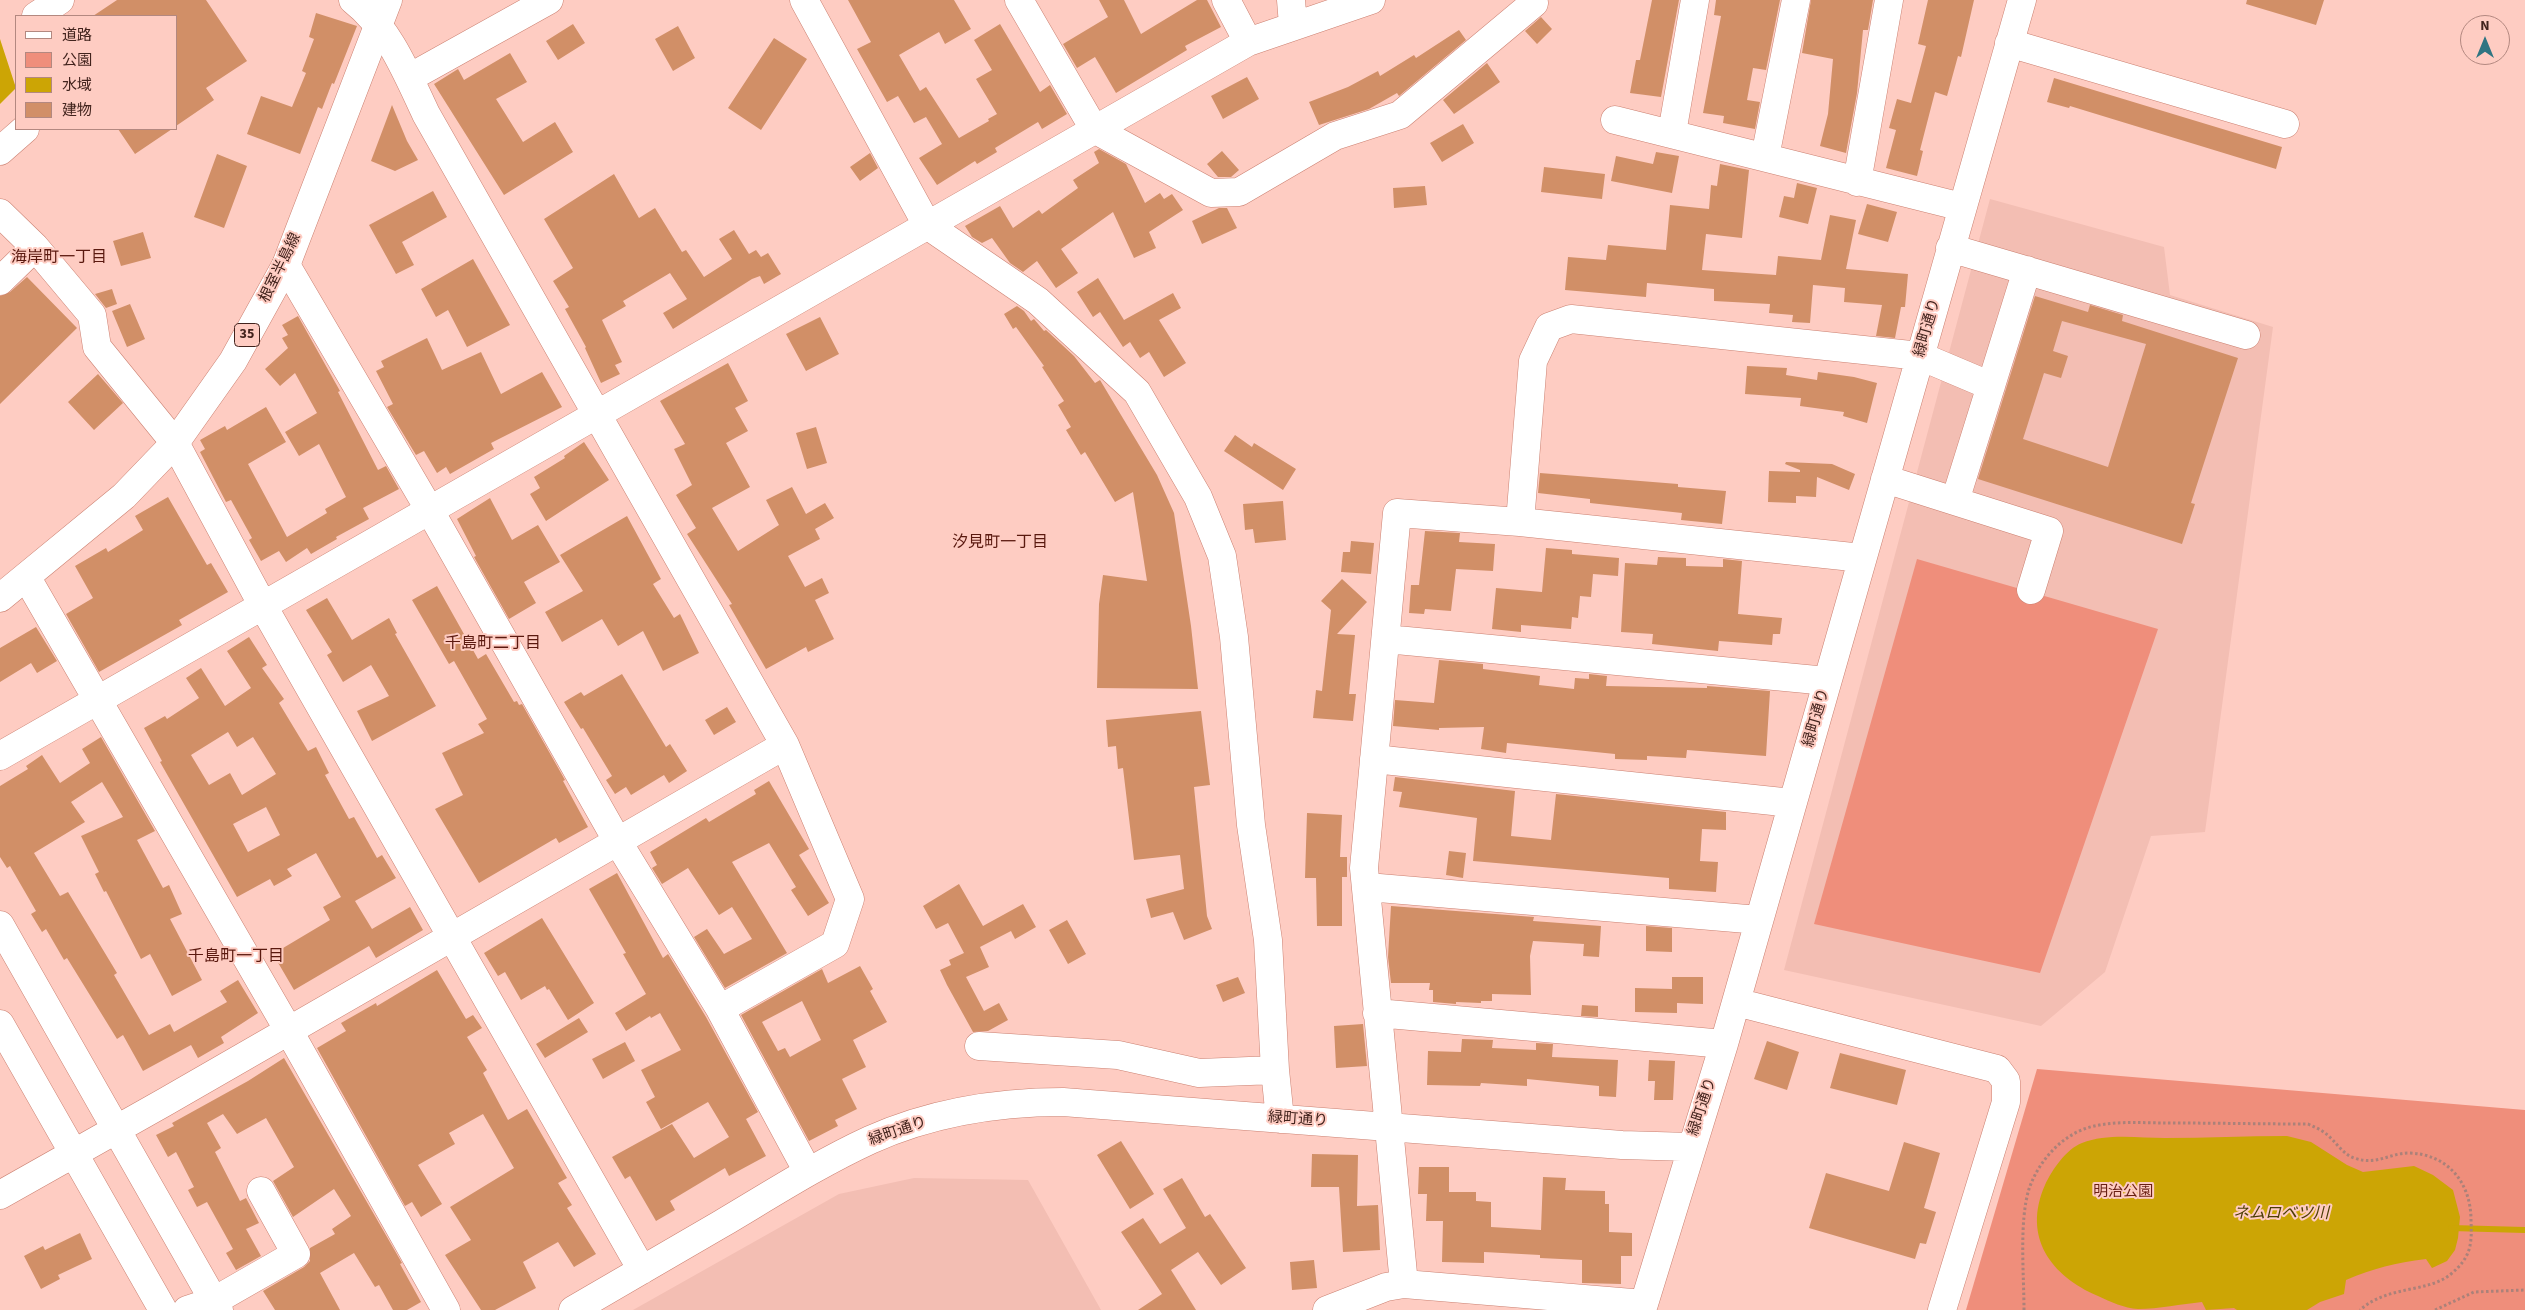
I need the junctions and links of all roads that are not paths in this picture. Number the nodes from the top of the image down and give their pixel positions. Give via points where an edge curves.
1 (60, 0) edge
2 (353, 0) edge
3 (388, 0) edge
4 (549, 0) edge
5 (804, 0) edge
6 (1020, 0) edge
7 (1226, 0) edge
8 (1371, 0) edge
9 (1695, 0) edge
10 (1796, 0) edge
11 (1889, 0) edge
12 (2022, 0) edge
13 (1534, 3) dead end
14 (1292, 12) edge
15 (38, 15) edge
16 (379, 26) junction
17 (1248, 42) junction
18 (2010, 43) junction
19 (409, 78) junction
20 (1615, 120) dead end
21 (2284, 124) dead end
22 (1094, 129) junction
23 (24, 130) edge
24 (1672, 133) junction
25 (0, 152) edge
26 (1765, 157) junction
27 (1857, 182) junction
28 (1962, 207) junction
29 (0, 213) edge
30 (927, 224) junction
31 (35, 246) junction
32 (1950, 248) junction
33 (286, 265) junction
34 (2027, 270) junction
35 (0, 281) edge
36 (2246, 335) dead end
37 (1920, 356) junction
38 (1991, 386) junction
39 (596, 414) junction
40 (175, 443) junction
41 (1885, 479) junction
42 (1955, 501) junction
43 (429, 509) junction
44 (1520, 522) junction
45 (1862, 558) junction
46 (27, 578) junction
47 (2031, 590) dead end
48 (0, 598) edge
49 (263, 606) junction
50 (1386, 639) junction
51 (1827, 681) junction
52 (98, 699) junction
53 (785, 745) junction
54 (0, 756) edge
55 (1374, 758) junction
56 (1792, 803) junction
57 (618, 842) junction
58 (1367, 888) junction
59 (1759, 920) junction
60 (0, 925) edge
61 (454, 936) junction
62 (9, 965) edge
63 (1736, 1002) junction
64 (720, 1009) junction
65 (1377, 1013) junction
66 (0, 1024) edge
67 (288, 1030) junction
68 (1724, 1044) junction
69 (979, 1046) dead end
70 (1275, 1070) junction
71 (1280, 1118) junction
72 (1388, 1126) junction
73 (115, 1131) junction
74 (1690, 1147) junction
75 (75, 1153) junction
76 (808, 1172) junction
77 (261, 1192) dead end
78 (0, 1195) edge
79 (642, 1270) junction
80 (1404, 1284) junction
81 (217, 1306) edge
82 (163, 1310) edge
83 (187, 1310) edge
84 (446, 1310) edge
85 (573, 1310) edge
86 (1328, 1310) edge
87 (1942, 1310) edge

1 - 15 street
2 - 16 street
3 - 16 street, 根室半島線 / 35
4 - 19 street
5 - 30 street
6 - 22 street
7 - 17 street
8 - 14 street
9 - 24 street
10 - 26 street
11 - 27 street
12 - 18 street, 緑町通り
13 - 22 street via 1400,114 1335,136 1239,192 1211,193
14 - 17 street
16 - 19 street
16 - 33 street, 根室半島線 / 35
17 - 22 street
18 - 21 street
18 - 28 street, 緑町通り
19 - 39 street via 426,114
20 - 24 street
22 - 30 street
23 - 25 street
24 - 26 street
26 - 27 street
27 - 28 street
28 - 32 street, 緑町通り
29 - 31 street
30 - 39 street
30 - 70 street via 1038,301 1136,392 1201,505 1222,556 1234,637 1250,825 1268,940
31 - 35 street
31 - 40 street via 92,315 96,347
32 - 34 street
32 - 37 street, 緑町通り
33 - 40 street, 根室半島線 / 35 via 232,361
33 - 43 street
34 - 36 street
34 - 38 street
37 - 38 street
37 - 41 street, 緑町通り
37 - 44 street via 1571,319 1549,327 1533,361
38 - 42 street
39 - 43 street
39 - 53 street
40 - 46 street, 根室半島線 / 35 via 124,496
40 - 49 street
41 - 42 street
41 - 45 street, 緑町通り
42 - 47 street via 2049,531
43 - 49 street
43 - 57 street
44 - 45 street
44 - 50 street via 1397,513
45 - 51 street, 緑町通り
46 - 48 street, 根室半島線 / 35
46 - 52 street
49 - 52 street
49 - 61 street
50 - 51 street
50 - 55 street
51 - 56 street, 緑町通り
52 - 54 street
52 - 67 street
53 - 57 street
53 - 64 street via 850,899 835,944
55 - 56 street
55 - 58 street via 1364,868
56 - 59 street, 緑町通り
57 - 61 street
57 - 64 street
58 - 59 street
58 - 65 street
59 - 63 street, 緑町通り
60 - 62 street
61 - 67 street
61 - 79 street
62 - 73 street
63 - 68 street, 緑町通り
63 - 87 street via 1997,1069 2006,1081 2006,1102
64 - 76 street
65 - 68 street
65 - 72 street
66 - 75 street
67 - 73 street
67 - 84 street
68 - 74 street, 緑町通り
69 - 70 street via 1118,1055 1199,1073
70 - 71 street
71 - 72 street, 緑町通り
71 - 76 street, 緑町通り via 1022,1102 912,1124 870,1140
72 - 74 street, 緑町通り via 1622,1145
72 - 80 street
73 - 75 street
73 - 81 street
74 - 80 street via 1644,1304
75 - 78 street
75 - 82 street
76 - 79 street, 緑町通り
77 - 81 street via 296,1254
79 - 85 street, 緑町通り
80 - 86 street via 1386,1287
81 - 83 street

